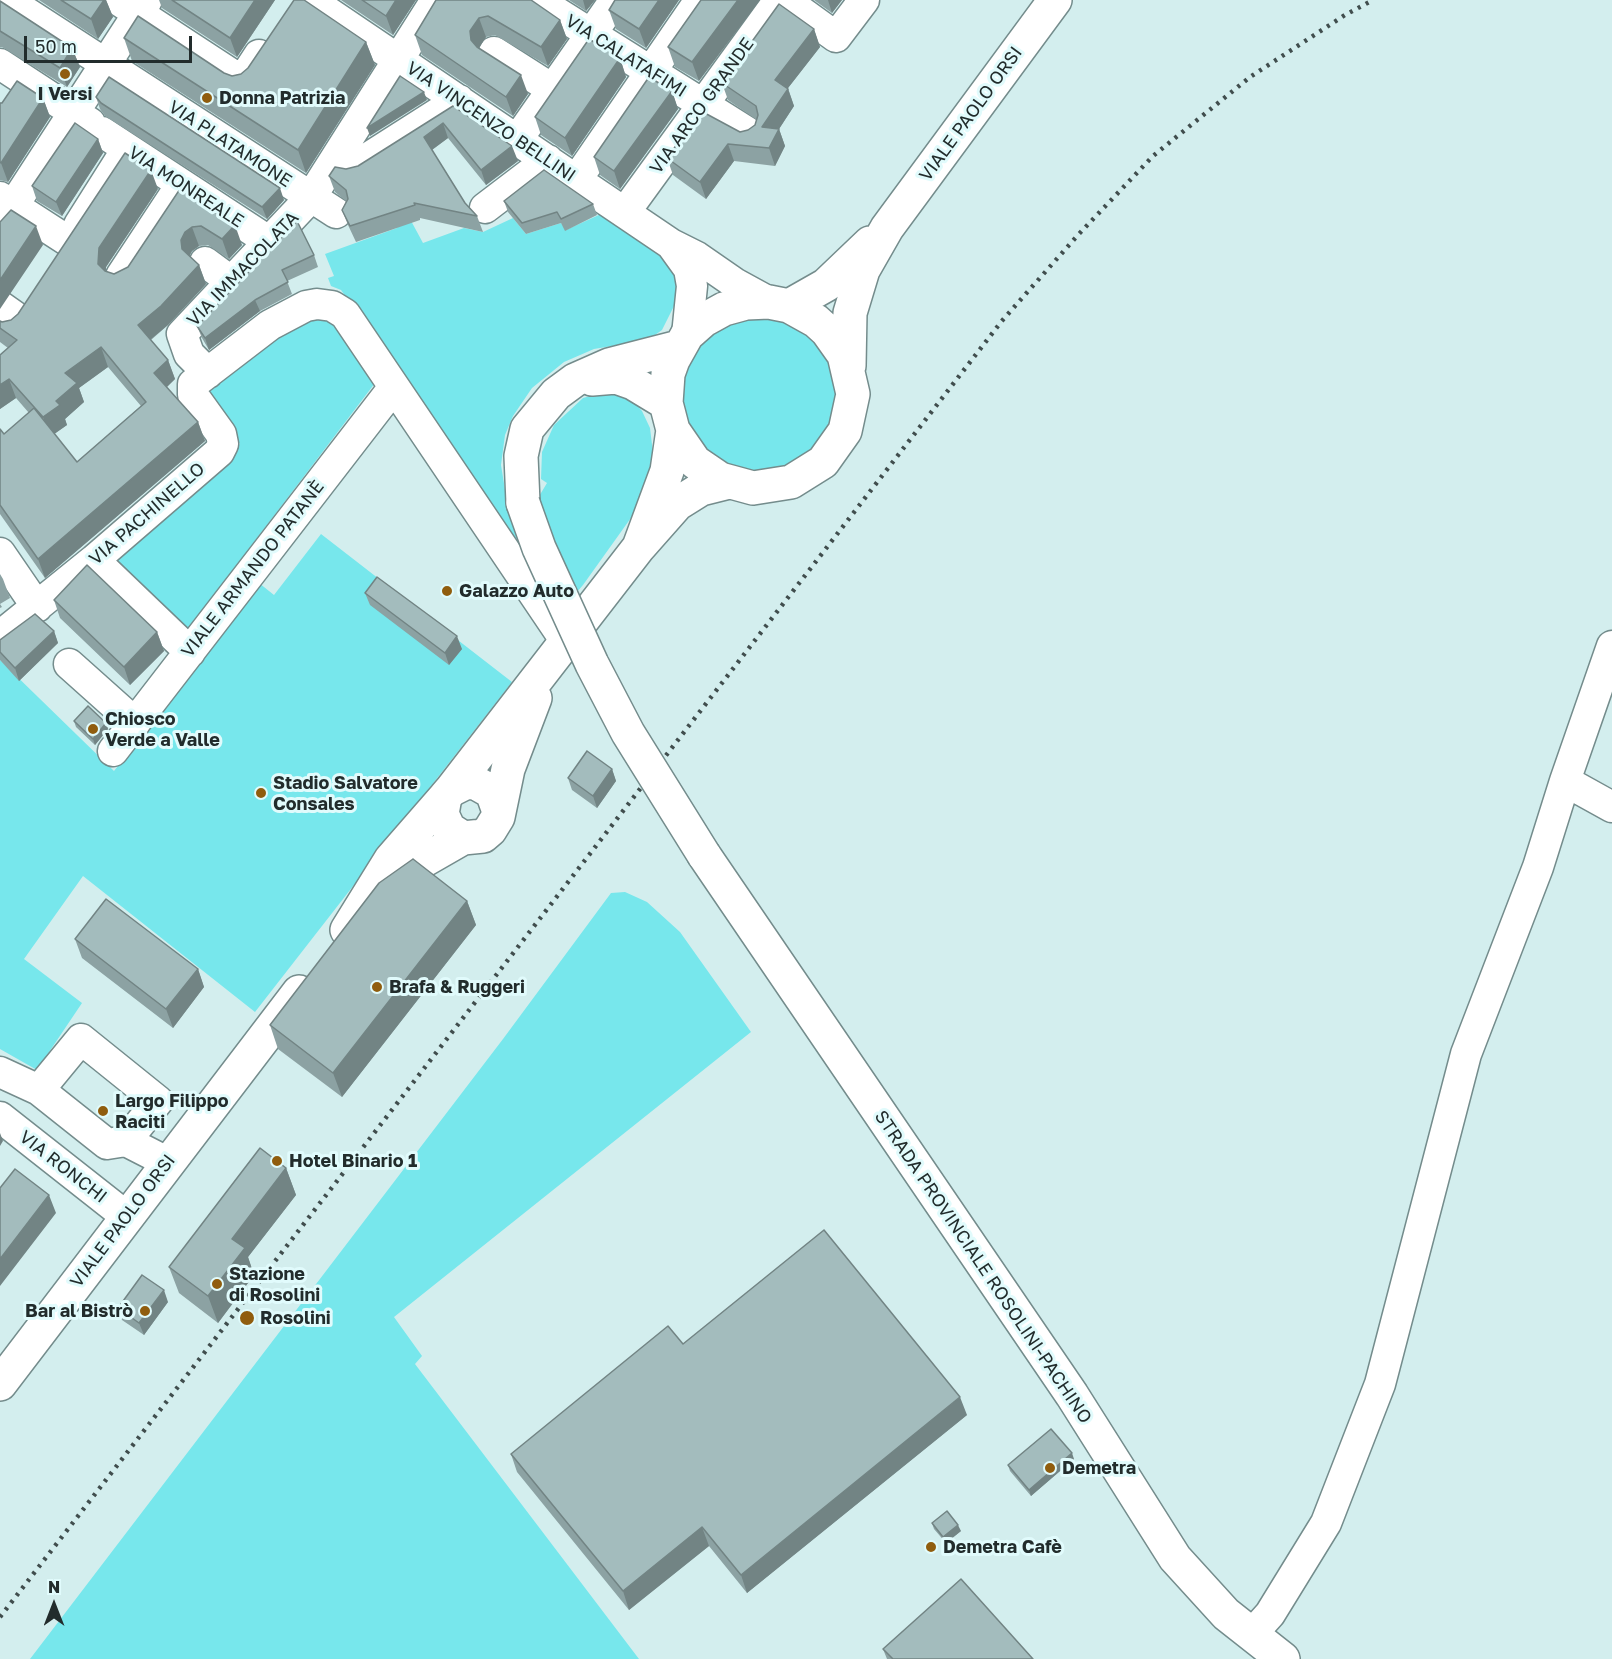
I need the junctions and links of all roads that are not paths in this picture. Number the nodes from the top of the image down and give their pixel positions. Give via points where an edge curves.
1 (7, 0) edge
2 (436, 0) edge
3 (537, 0) edge
4 (615, 0) edge
5 (700, 0) edge
6 (779, 0) edge
7 (786, 0) edge
8 (864, 0) edge
9 (1055, 0) edge
10 (134, 4) edge
11 (293, 10) edge
12 (591, 33) junction
13 (494, 52) dead end
14 (400, 60) junction
15 (106, 63) junction
16 (650, 69) junction
17 (8, 80) edge
18 (552, 89) junction
19 (459, 100) junction
20 (703, 105) junction
21 (89, 123) junction
22 (747, 132) edge
23 (517, 140) junction
24 (127, 149) junction
25 (548, 160) junction
26 (333, 163) junction
27 (577, 179) junction
28 (181, 184) junction
29 (311, 197) junction
30 (485, 208) dead end
31 (4, 210) edge
32 (625, 212) junction
33 (336, 213) dead end
34 (887, 228) junction
35 (270, 242) junction
36 (671, 244) junction
37 (204, 262) dead end
38 (121, 276) edge
39 (232, 282) junction
40 (779, 304) junction
41 (683, 341) junction
42 (849, 369) junction
43 (208, 373) junction
44 (575, 381) junction
45 (394, 387) junction
46 (670, 417) junction
47 (729, 482) junction
48 (639, 547) junction
49 (0, 553) edge
50 (94, 560) junction
51 (37, 607) junction
52 (0, 636) edge
53 (1612, 646) edge
54 (190, 652) junction
55 (556, 653) junction
56 (69, 664) dead end
57 (135, 723) junction
58 (113, 751) dead end
59 (1564, 781) junction
60 (448, 793) junction
61 (1612, 807) edge
62 (498, 808) junction
63 (463, 838) junction
64 (358, 916) junction
65 (0, 1072) edge
66 (39, 1090) junction
67 (0, 1117) edge
68 (126, 1141) junction
69 (167, 1162) junction
70 (127, 1217) junction
71 (3, 1375) edge
72 (1252, 1634) junction
73 (1283, 1659) edge

1 - 15 street, VIA PLATAMONE
2 - 14 street, VIA IMMACOLATA
3 - 12 street, VIA CALATAFIMI
4 - 12 street
5 - 16 street
6 - 20 street, VIA ARCO GRANDE
7 - 8 street via 836,37
9 - 34 main road, VIALE PAOLO ORSI
10 - 11 street via 242,81
10 - 15 street
11 - 14 street, VIA VINCENZO BELLINI
12 - 16 street, VIA CALATAFIMI
12 - 18 street
13 - 18 street
14 - 19 street, VIA VINCENZO BELLINI
14 - 26 street, VIA IMMACOLATA
15 - 21 street
15 - 29 street, VIA PLATAMONE
16 - 20 street, VIA CALATAFIMI
16 - 27 street
17 - 21 street, VIA MONREALE
18 - 23 street
19 - 23 street, VIA VINCENZO BELLINI
19 - 26 street via 354,167
20 - 22 street, VIA CALATAFIMI
20 - 32 street, VIA ARCO GRANDE
21 - 24 street, VIA MONREALE
21 - 31 street
23 - 25 street, VIA VINCENZO BELLINI
24 - 28 street, VIA MONREALE
24 - 31 street via 62,251
25 - 27 street, VIA VINCENZO BELLINI
25 - 30 street
26 - 29 street, VIA IMMACOLATA
27 - 32 street, VIA VINCENZO BELLINI
28 - 35 street, VIA MONREALE
28 - 38 street
29 - 33 street, VIA PLATAMONE
29 - 35 street, VIA IMMACOLATA
32 - 36 street, VIA VINCENZO BELLINI
34 - 40 main road via 826,285
34 - 42 main road via 862,270 854,296
35 - 39 street, VIA IMMACOLATA
36 - 40 street via 736,284
36 - 41 street via 689,269 692,286
37 - 39 street
39 - 43 street, VIA IMMACOLATA via 182,334 189,354
40 - 41 main road via 746,303 724,309 704,320
40 - 42 main road via 810,316 827,331
41 - 44 main road, STRADA PROVINCIALE ROSOLINI-PACHINO via 609,365
41 - 46 main road via 668,374
42 - 47 main road via 853,394 849,420 839,443 823,462 803,477 779,486 753,488
43 - 45 street via 270,325 317,304 332,306 345,314
43 - 50 street, VIA PACHINELLO via 194,384 193,395 221,434 223,444 219,452
44 - 46 main road via 616,377 633,383
44 - 72 main road, STRADA PROVINCIALE ROSOLINI-PACHINO, bridge via 556,393 527,429 521,456 523,503 552,579 628,733 704,855 1072,1395 1175,1558 1226,1614
45 - 54 street, VIALE ARMANDO PATANÈ
45 - 55 street
46 - 47 main road via 695,462
46 - 48 main road via 667,471
47 - 48 main road via 701,489 677,504
48 - 55 main road
49 - 51 street
50 - 51 street, VIA PACHINELLO
50 - 54 street
51 - 52 street, VIA PACHINELLO
53 - 59 street
54 - 57 street, VIALE ARMANDO PATANÈ
55 - 60 main road
55 - 62 main road via 508,769
56 - 57 street
57 - 58 street, VIALE ARMANDO PATANÈ
59 - 61 street
59 - 72 street via 1538,867 1466,1054 1380,1384 1326,1523 1270,1614
60 - 62 main road via 467,782 476,783 492,792
60 - 63 main road via 442,814 444,822
60 - 64 main road via 391,860
62 - 63 main road via 495,824 483,836
63 - 64 main road via 402,873
64 - 69 main road, VIALE PAOLO ORSI
65 - 66 street
66 - 68 street via 107,1144
66 - 68 street via 81,1039 158,1101
67 - 70 street, VIA RONCHI
68 - 69 street
69 - 70 main road, VIALE PAOLO ORSI
70 - 71 main road, VIALE PAOLO ORSI
72 - 73 main road, STRADA PROVINCIALE ROSOLINI-PACHINO

